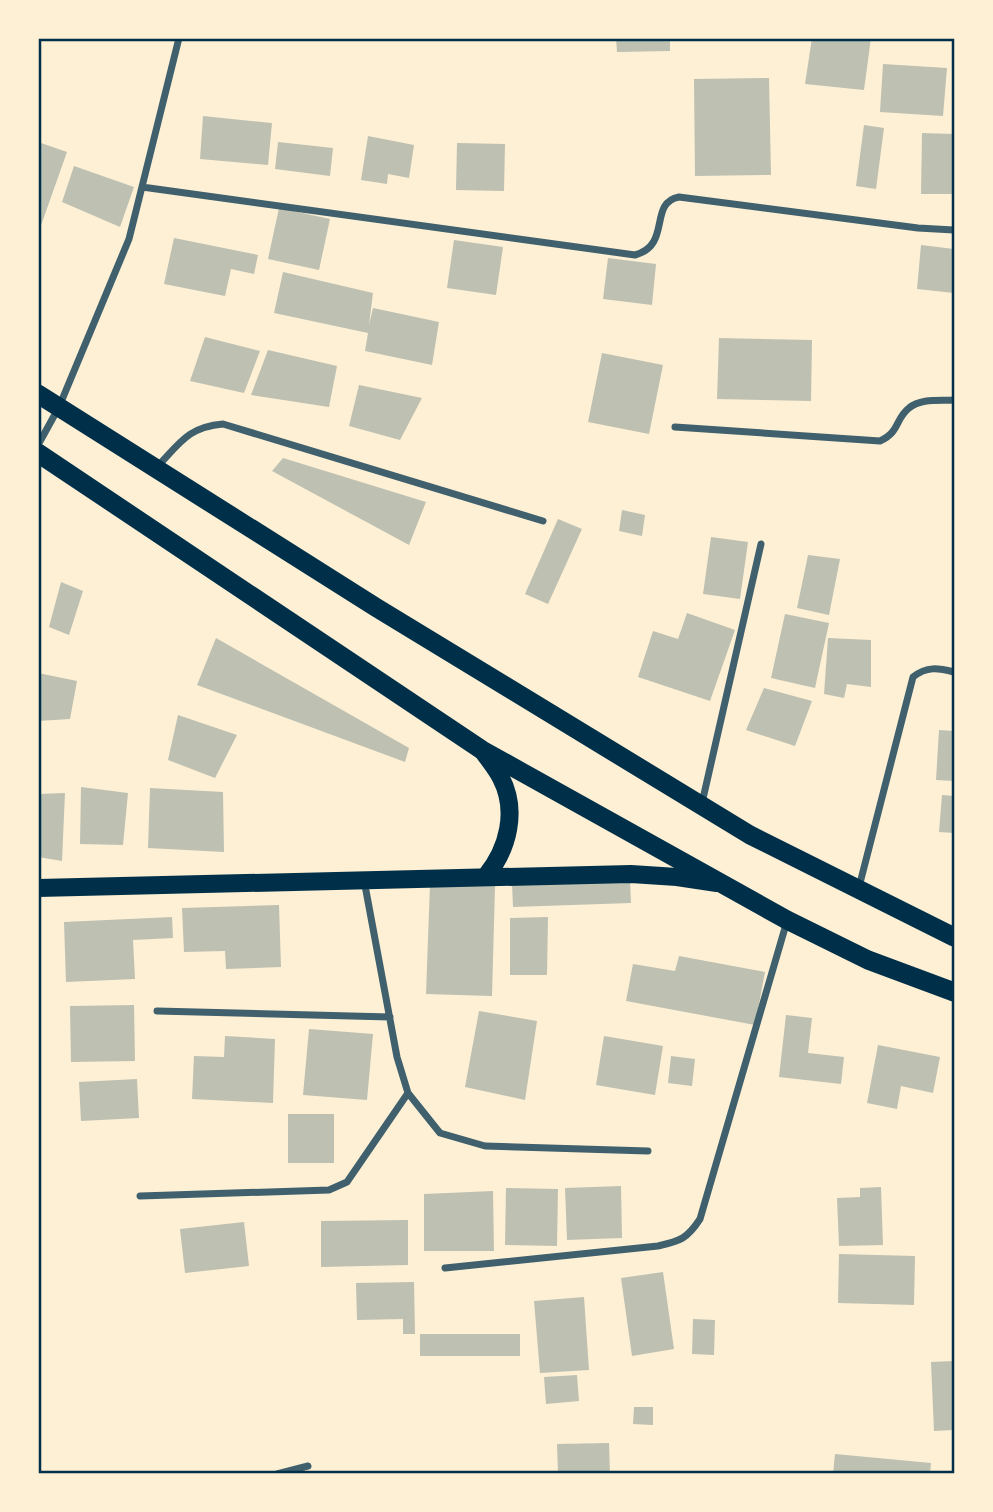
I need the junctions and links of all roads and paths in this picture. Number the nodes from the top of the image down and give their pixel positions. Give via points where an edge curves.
1 (179, 38) edge
2 (142, 187) junction
3 (954, 230) edge
4 (38, 394) edge
5 (954, 400) edge
6 (59, 407) junction
7 (676, 426) dead end
8 (38, 445) edge
9 (38, 453) edge
10 (156, 467) junction
11 (543, 521) dead end
12 (761, 544) dead end
13 (954, 672) edge
14 (482, 750) junction
15 (701, 806) junction
16 (486, 876) junction
17 (364, 880) junction
18 (720, 884) junction
19 (38, 888) edge
20 (859, 888) junction
21 (787, 920) junction
22 (954, 937) edge
23 (954, 992) edge
24 (157, 1011) dead end
25 (390, 1017) junction
26 (408, 1093) junction
27 (648, 1151) dead end
28 (140, 1196) dead end
29 (445, 1268) dead end
30 (307, 1466) dead end
31 (277, 1474) edge

1 - 2 street
2 - 3 street via 635,255 651,247 664,206 679,197
2 - 6 street via 129,239
4 - 6 highway
5 - 7 street via 923,401 910,407 891,436 880,441
6 - 8 street
6 - 10 highway
9 - 14 highway
10 - 11 street via 189,433 204,425 223,424
10 - 15 highway
12 - 15 street
13 - 20 street via 936,668 913,677
14 - 16 main road via 502,779 509,813 505,847
14 - 18 highway
15 - 20 highway
16 - 17 main road
16 - 18 main road via 631,874
17 - 19 main road
17 - 25 street
18 - 21 highway
20 - 22 highway
21 - 23 highway via 868,960
21 - 29 street via 700,1219 691,1232 679,1241 658,1246
24 - 25 street
25 - 26 street
26 - 27 street via 440,1133 485,1146
26 - 28 street via 347,1182 329,1190
30 - 31 street

